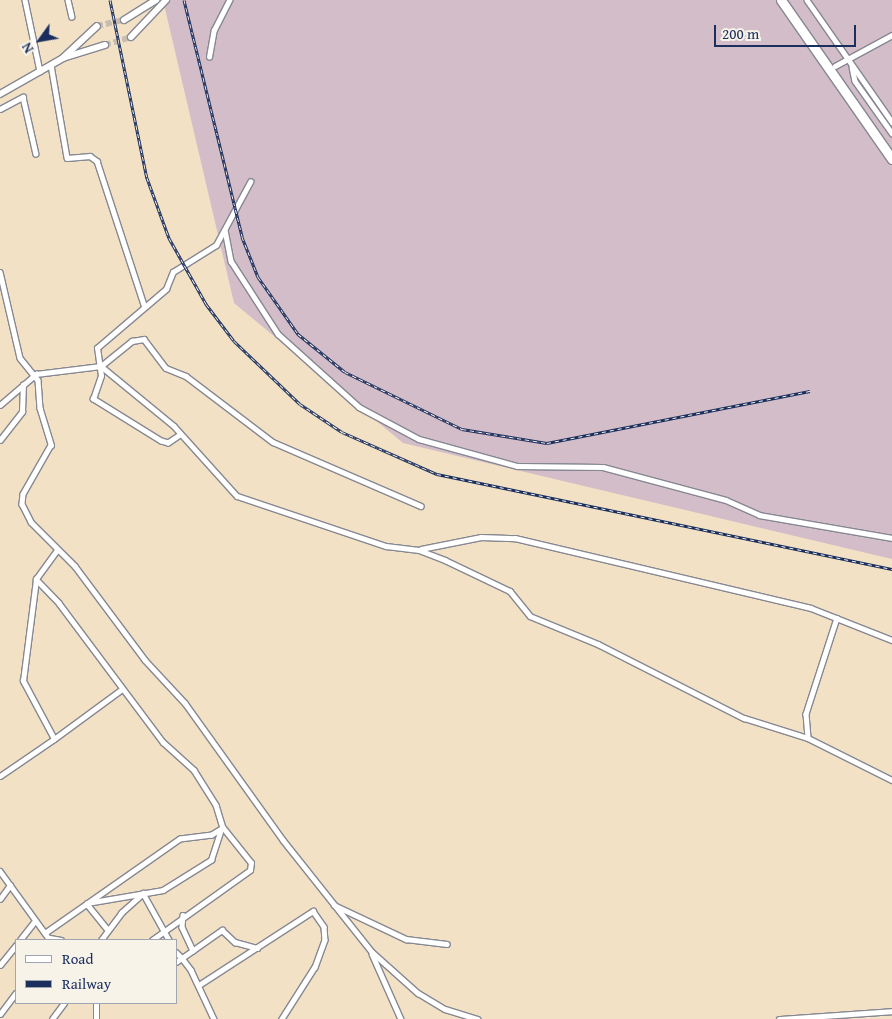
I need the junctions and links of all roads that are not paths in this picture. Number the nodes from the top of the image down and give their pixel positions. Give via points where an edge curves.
1 (25, 0) edge
2 (68, 0) edge
3 (156, 0) edge
4 (166, 0) edge
5 (229, 0) edge
6 (781, 0) edge
7 (788, 0) edge
8 (807, 0) edge
9 (72, 17) dead end
10 (124, 20) tunnel mouth
11 (97, 26) tunnel mouth
12 (892, 35) edge
13 (131, 37) tunnel mouth
14 (105, 44) tunnel mouth
15 (209, 57) dead end
16 (63, 58) junction
17 (848, 58) junction
18 (51, 64) junction
19 (835, 66) junction
20 (852, 66) junction
21 (40, 71) junction
22 (8, 89) junction
23 (0, 94) edge
24 (15, 100) junction
25 (0, 109) edge
26 (892, 122) edge
27 (892, 133) edge
28 (892, 148) edge
29 (36, 154) dead end
30 (892, 158) edge
31 (250, 182) dead end
32 (225, 230) junction
33 (0, 272) edge
34 (144, 305) junction
35 (101, 366) junction
36 (36, 374) junction
37 (23, 385) junction
38 (0, 405) edge
39 (180, 435) junction
40 (0, 440) edge
41 (421, 506) dead end
42 (892, 538) edge
43 (419, 550) junction
44 (56, 551) junction
45 (36, 579) junction
46 (837, 618) junction
47 (892, 640) edge
48 (122, 689) junction
49 (808, 738) junction
50 (54, 739) junction
51 (0, 776) edge
52 (892, 780) edge
53 (222, 830) junction
54 (0, 872) edge
55 (10, 885) junction
56 (143, 893) junction
57 (0, 899) edge
58 (86, 903) junction
59 (331, 903) junction
60 (183, 915) junction
61 (35, 921) junction
62 (164, 928) junction
63 (107, 929) junction
64 (46, 933) junction
65 (21, 939) edge
66 (50, 939) edge
67 (102, 939) edge
68 (153, 939) edge
69 (169, 939) edge
70 (447, 944) dead end
71 (15, 946) edge
72 (257, 948) junction
73 (193, 951) junction
74 (372, 952) junction
75 (178, 954) edge
76 (182, 958) junction
77 (178, 961) edge
78 (0, 966) edge
79 (199, 985) junction
80 (15, 994) edge
81 (63, 1004) edge
82 (96, 1004) edge
83 (892, 1011) edge
84 (0, 1014) edge
85 (52, 1019) edge
86 (96, 1019) edge
87 (214, 1019) edge
88 (282, 1019) edge
89 (401, 1019) edge
90 (478, 1019) edge
91 (779, 1019) edge

1 - 21 street
2 - 9 street
3 - 10 main road
4 - 13 main road
5 - 15 street via 214,30
6 - 30 highway
7 - 19 highway
8 - 17 street
11 - 16 main road
12 - 17 street
14 - 16 main road
16 - 18 main road
17 - 19 street
17 - 20 street
18 - 21 main road
18 - 34 street via 67,158 90,156 97,161
19 - 28 highway
20 - 26 street
20 - 27 street via 855,81
21 - 22 main road
22 - 23 main road
22 - 24 street
24 - 25 street
24 - 29 street via 25,100
31 - 32 street
32 - 34 street via 210,252 172,272 166,289
32 - 42 street via 231,261 278,334 359,407 419,439 517,466 603,467 726,500 759,514
33 - 36 street via 20,358
34 - 35 street via 100,344
35 - 36 street
35 - 39 street
35 - 39 street via 92,396 97,403 161,441 168,443
35 - 41 street via 132,341 144,339 166,368 186,376 274,442
36 - 37 street
36 - 44 street via 51,445 22,504
37 - 38 street
37 - 40 street via 22,412
39 - 43 street via 215,467 231,492 245,500 386,546
43 - 46 street via 481,537 515,538
43 - 49 street via 502,586 530,616 598,644 744,718
44 - 45 street
44 - 59 street via 74,566 144,660 185,703
45 - 48 street via 59,603
45 - 50 street via 23,680
46 - 47 street
46 - 49 street via 806,714
48 - 50 street
48 - 53 street via 163,742 194,770 216,805
49 - 52 street
50 - 51 street
53 - 56 street via 211,860 163,890
53 - 58 street via 180,839
53 - 60 street via 252,866
54 - 55 street
55 - 57 street
55 - 61 street
56 - 58 street
56 - 62 street
56 - 63 street
58 - 63 street
58 - 64 street
59 - 70 street via 387,933 428,945
59 - 74 street
60 - 62 street
60 - 73 street via 182,927
61 - 64 street
61 - 65 street
62 - 68 street
62 - 69 street
63 - 67 street
64 - 66 street
71 - 78 street
72 - 73 street via 235,942 222,930
72 - 79 street
72 - 88 street via 313,911 324,927 325,940 315,967
73 - 76 street
74 - 89 street
74 - 90 street via 418,993 445,1009
75 - 76 street
76 - 77 street
76 - 79 street
79 - 87 street
80 - 84 street
81 - 85 street
82 - 86 street
83 - 91 street

